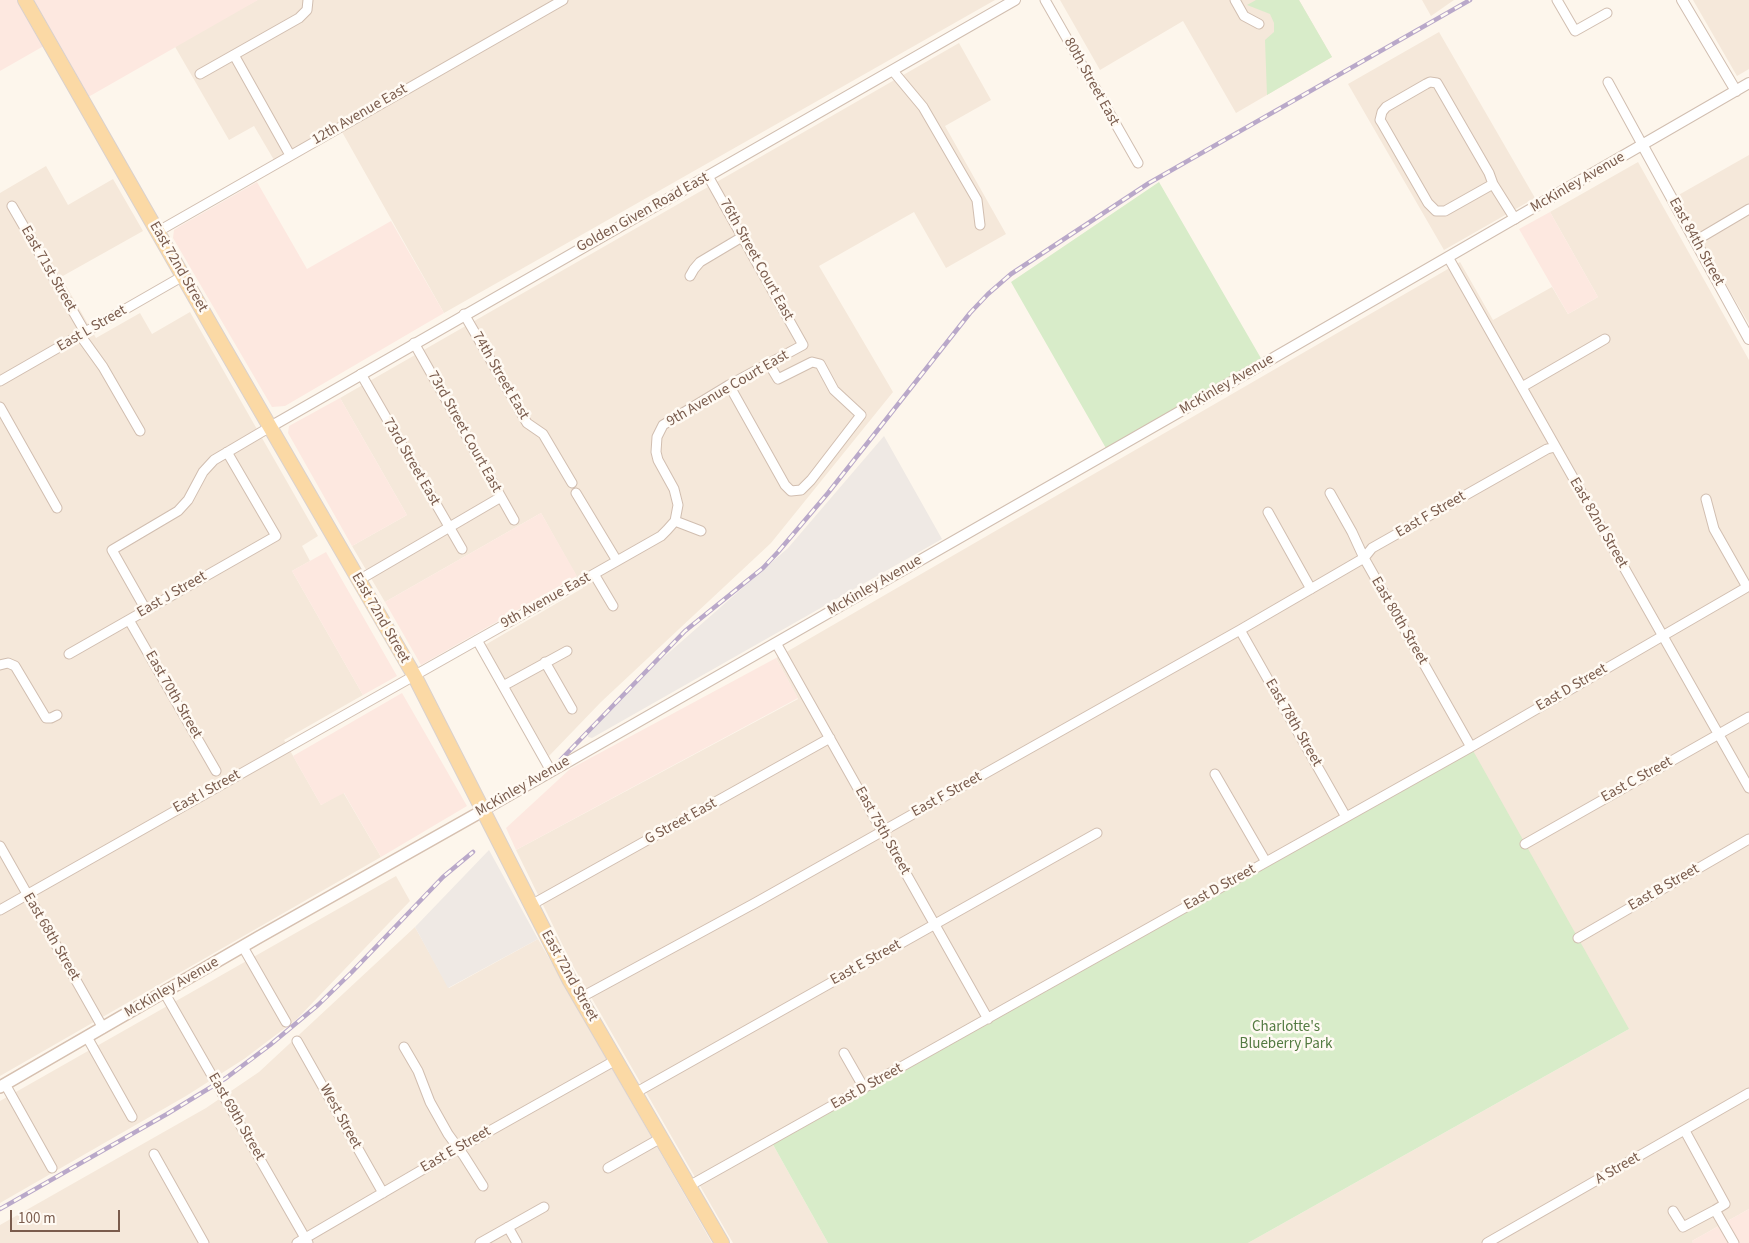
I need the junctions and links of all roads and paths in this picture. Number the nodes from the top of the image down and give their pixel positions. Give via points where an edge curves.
1 (25, 0) edge
2 (308, 0) edge
3 (563, 0) edge
4 (1016, 0) edge
5 (1045, 0) edge
6 (1235, 0) edge
7 (1557, 0) edge
8 (1682, 0) edge
9 (1607, 13) dead end
10 (1258, 24) dead end
11 (234, 55) junction
12 (893, 71) junction
13 (200, 74) dead end
14 (1608, 82) dead end
15 (1749, 83) edge
16 (1736, 92) junction
17 (1643, 146) junction
18 (290, 155) junction
19 (1138, 163) dead end
20 (708, 176) junction
21 (1493, 184) junction
22 (12, 206) dead end
23 (1749, 209) edge
24 (1515, 219) junction
25 (980, 225) dead end
26 (157, 232) junction
27 (742, 236) junction
28 (1695, 240) junction
29 (1448, 257) junction
30 (183, 276) junction
31 (690, 276) dead end
32 (464, 314) junction
33 (83, 334) junction
34 (1748, 335) edge
35 (1605, 339) dead end
36 (414, 343) junction
37 (803, 345) joint
38 (769, 364) junction
39 (361, 374) junction
40 (0, 381) edge
41 (729, 385) junction
42 (1522, 387) junction
43 (0, 407) edge
44 (270, 427) junction
45 (140, 430) dead end
46 (1555, 447) junction
47 (227, 452) junction
48 (572, 483) dead end
49 (1330, 492) dead end
50 (576, 493) dead end
51 (500, 497) junction
52 (1706, 499) dead end
53 (57, 508) dead end
54 (1268, 512) dead end
55 (514, 520) dead end
56 (675, 521) junction
57 (449, 527) junction
58 (701, 531) dead end
59 (462, 549) dead end
60 (1364, 558) junction
61 (617, 561) junction
62 (594, 574) junction
63 (359, 580) junction
64 (1748, 586) edge
65 (1311, 589) junction
66 (613, 606) dead end
67 (146, 610) junction
68 (129, 620) junction
69 (1240, 630) junction
70 (1662, 636) junction
71 (476, 640) junction
72 (776, 643) junction
73 (567, 651) dead end
74 (69, 654) dead end
75 (545, 662) junction
76 (0, 665) edge
77 (414, 676) junction
78 (503, 686) junction
79 (572, 709) dead end
80 (57, 715) dead end
81 (1749, 717) edge
82 (1719, 734) junction
83 (830, 738) junction
84 (1471, 747) junction
85 (216, 771) dead end
86 (551, 771) junction
87 (1215, 774) dead end
88 (1749, 788) edge
89 (484, 810) junction
90 (1346, 817) junction
91 (882, 832) junction
92 (1097, 833) dead end
93 (1749, 839) edge
94 (1525, 844) dead end
95 (0, 846) edge
96 (1266, 862) junction
97 (27, 894) junction
98 (531, 905) junction
99 (0, 910) edge
100 (935, 925) junction
101 (1578, 938) dead end
102 (243, 947) junction
103 (164, 992) junction
104 (580, 998) junction
105 (988, 1019) junction
106 (286, 1022) dead end
107 (103, 1028) junction
108 (87, 1037) junction
109 (297, 1042) dead end
110 (404, 1047) dead end
111 (844, 1053) dead end
112 (616, 1060) junction
113 (3, 1086) edge
114 (864, 1088) junction
115 (635, 1093) junction
116 (1749, 1093) edge
117 (132, 1117) dead end
118 (1685, 1131) junction
119 (661, 1138) junction
120 (458, 1149) junction
121 (154, 1154) dead end
122 (52, 1168) dead end
123 (608, 1168) dead end
124 (483, 1186) dead end
125 (689, 1186) junction
126 (382, 1193) junction
127 (544, 1207) dead end
128 (1716, 1210) junction
129 (1673, 1212) dead end
130 (508, 1227) junction
131 (304, 1241) edge
132 (204, 1243) edge
133 (480, 1243) edge
134 (517, 1243) edge
135 (722, 1243) edge
136 (1487, 1243) edge
137 (1734, 1243) edge

1 - 26 main road, East 72nd Street
2 - 11 street via 307,10 301,16
3 - 18 street, 12th Avenue East
4 - 12 street, Golden Given Road East
5 - 19 street, 80th Street East
6 - 10 street via 1244,16
7 - 9 street via 1575,31
8 - 16 street
11 - 13 street
11 - 18 street
12 - 20 street, Golden Given Road East
12 - 25 street via 923,107 977,200
14 - 17 street
15 - 16 street, McKinley Avenue
16 - 17 street, McKinley Avenue
17 - 24 street, McKinley Avenue
17 - 28 street, East 84th Street
18 - 26 street, 12th Avenue East
20 - 27 street, 76th Street Court East
20 - 32 street, Golden Given Road East
21 - 21 street via 1437,83 1426,84 1386,107 1381,115 1382,123 1428,203 1436,210 1445,211
21 - 24 street
22 - 33 street, East 71st Street
23 - 28 street
24 - 29 street, McKinley Avenue
26 - 30 main road, East 72nd Street
27 - 31 street via 700,262
27 - 37 street, 76th Street Court East
28 - 34 street, East 84th Street
29 - 42 street, East 82nd Street
29 - 72 street, McKinley Avenue
30 - 33 street, East L Street
30 - 44 main road, East 72nd Street
32 - 36 street, Golden Given Road East
32 - 48 street, 74th Street East via 527,423 543,434
33 - 40 street, East L Street
33 - 45 street, East 71st Street
35 - 42 street
36 - 39 street, Golden Given Road East
36 - 51 street, 73rd Street Court East
37 - 38 street, 9th Avenue Court East
38 - 41 street, 9th Avenue Court East
38 - 41 street via 778,379 812,362 820,364 834,390 861,414 801,490 794,492 781,479
39 - 44 street, Golden Given Road East
39 - 57 street, 73rd Street East
41 - 56 street, 9th Avenue Court East via 663,425 657,437 658,460 677,497
42 - 46 street, East 82nd Street
43 - 53 street
44 - 47 street
44 - 63 main road, East 72nd Street
46 - 60 street, East F Street via 1546,449 1372,548
46 - 70 street, East 82nd Street
47 - 67 street via 208,466 178,511 112,550
47 - 67 street, East J Street via 276,536
49 - 60 street, East 80th Street
50 - 61 street
51 - 55 street, 73rd Street Court East
51 - 57 street
52 - 64 street via 1714,529
54 - 65 street
56 - 58 street
56 - 61 street, 9th Avenue East via 661,536
57 - 59 street, 73rd Street East
57 - 63 street
60 - 65 street, East F Street
60 - 84 street, East 80th Street
61 - 62 street, 9th Avenue East
62 - 66 street
62 - 71 street, 9th Avenue East
63 - 77 main road, East 72nd Street
64 - 70 street, East D Street
65 - 69 street, East F Street
67 - 68 street, East J Street
68 - 74 street, East J Street
68 - 85 street, East 70th Street
69 - 90 street, East 78th Street
69 - 91 street, East F Street
70 - 82 street, East 82nd Street
70 - 84 street, East D Street
71 - 77 street, 9th Avenue East
71 - 78 street
72 - 83 street, East 75th Street
72 - 86 street, McKinley Avenue
73 - 75 street
75 - 78 street
75 - 79 street
76 - 80 street via 8,662 16,666 46,718
77 - 89 main road, East 72nd Street
77 - 97 street, East I Street
78 - 86 street
81 - 82 street, East C Street
82 - 88 street, East 82nd Street
82 - 94 street, East C Street
83 - 91 street, East 75th Street
83 - 98 street, G Street East
84 - 90 street, East D Street
86 - 89 street, McKinley Avenue
87 - 96 street
89 - 98 main road, East 72nd Street
89 - 102 main road, McKinley Avenue
90 - 96 street, East D Street
91 - 100 street, East 75th Street
91 - 104 street, East F Street
92 - 100 street, East E Street
93 - 101 street, East B Street
95 - 97 street, East 68th Street
96 - 105 street, East D Street
97 - 99 street, East I Street
97 - 107 street, East 68th Street
98 - 104 main road, East 72nd Street
100 - 105 street, East 75th Street
100 - 115 street, East E Street
102 - 103 main road, McKinley Avenue
102 - 106 street
103 - 107 main road, McKinley Avenue
103 - 131 street, East 69th Street
104 - 112 main road, East 72nd Street
105 - 114 street, East D Street
107 - 108 main road, McKinley Avenue
108 - 113 main road, McKinley Avenue
108 - 117 street
109 - 126 street, West Street
110 - 120 street via 430,1102
111 - 114 street
112 - 115 main road, East 72nd Street
112 - 120 street, East E Street
113 - 122 street
114 - 125 street, East D Street
115 - 119 main road, East 72nd Street
116 - 118 street, A Street
118 - 128 street via 1725,1204
118 - 136 street, A Street
119 - 123 street
119 - 125 main road, East 72nd Street
120 - 124 street
120 - 126 street, East E Street
121 - 132 street
125 - 135 main road, East 72nd Street
126 - 131 street, East E Street
127 - 130 street
128 - 129 street via 1682,1227
128 - 137 street
130 - 133 street
130 - 134 street

